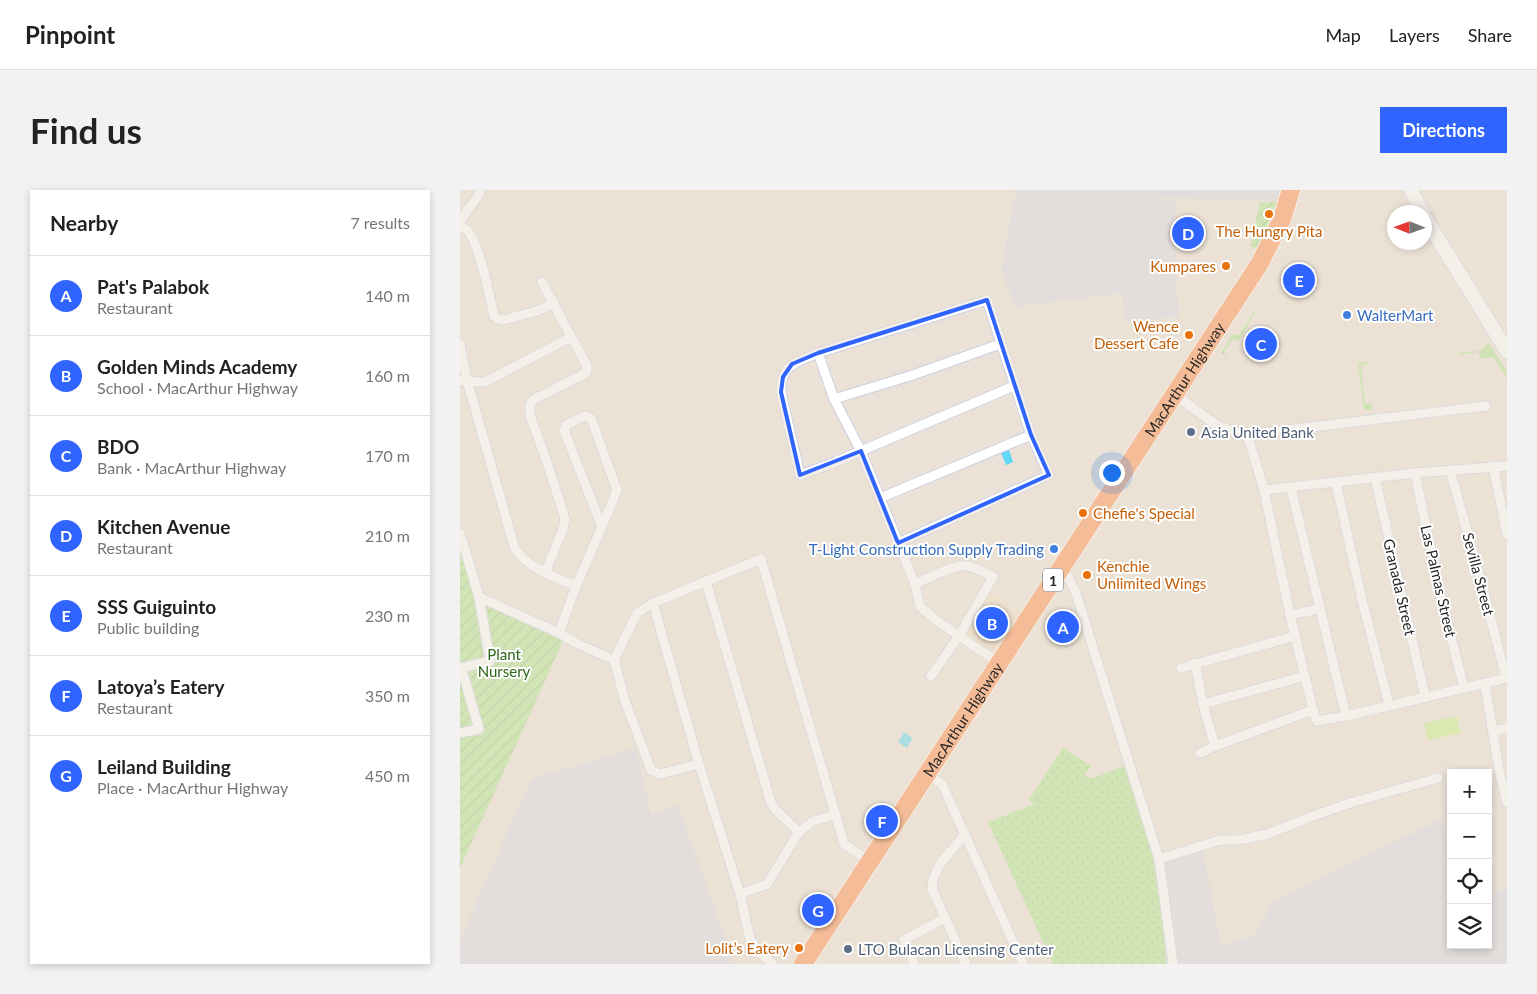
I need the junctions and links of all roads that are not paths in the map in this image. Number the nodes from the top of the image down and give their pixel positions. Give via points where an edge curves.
1 (1291, 190) edge
2 (1299, 190) edge
3 (1411, 190) edge
4 (480, 193) dead end
5 (1418, 205) edge
6 (460, 222) edge
7 (460, 226) edge
8 (1432, 229) edge
9 (542, 282) dead end
10 (554, 303) junction
11 (571, 337) junction
12 (460, 344) edge
13 (1000, 344) junction
14 (1507, 351) edge
15 (818, 353) junction
16 (463, 380) edge
17 (1014, 386) junction
18 (1178, 397) junction
19 (834, 399) junction
20 (1486, 406) dead end
21 (1031, 435) junction
22 (1245, 435) junction
23 (861, 451) junction
24 (1493, 466) junction
25 (1507, 466) edge
26 (1450, 470) junction
27 (1415, 473) junction
28 (1375, 478) junction
29 (1336, 483) junction
30 (1291, 488) junction
31 (1264, 490) junction
32 (880, 498) junction
33 (602, 527) junction
34 (460, 533) edge
35 (1507, 534) edge
36 (898, 543) junction
37 (1063, 572) junction
38 (545, 573) junction
39 (706, 581) junction
40 (915, 584) junction
41 (576, 586) junction
42 (479, 598) junction
43 (653, 603) junction
44 (1319, 609) junction
45 (1290, 615) junction
46 (559, 633) junction
47 (959, 636) junction
48 (1295, 636) junction
49 (614, 660) junction
50 (1195, 663) junction
51 (1002, 665) junction
52 (460, 668) edge
53 (1181, 668) dead end
54 (931, 676) dead end
55 (1305, 676) junction
56 (1506, 678) edge
57 (1485, 684) junction
58 (1464, 688) junction
59 (1425, 696) junction
60 (1203, 704) junction
61 (1390, 705) junction
62 (1313, 710) junction
63 (1346, 716) junction
64 (1507, 728) edge
65 (1493, 731) junction
66 (460, 733) edge
67 (1215, 746) junction
68 (1200, 753) dead end
69 (700, 764) junction
70 (1503, 769) edge
71 (930, 776) junction
72 (1438, 778) dead end
73 (1507, 803) edge
74 (835, 815) junction
75 (799, 832) junction
76 (965, 834) junction
77 (1159, 859) junction
78 (872, 864) junction
79 (740, 894) junction
80 (945, 918) junction
81 (773, 964) edge
82 (803, 964) edge
83 (812, 964) edge
84 (914, 964) edge
85 (966, 964) edge
86 (1023, 964) edge
87 (1173, 964) edge

1 - 18 highway, MacArthur Highway / 1 via 1282,219 1260,263
2 - 18 highway, MacArthur Highway / 1 via 1289,222 1270,262
3 - 5 street
4 - 6 street
7 - 10 street via 471,235 494,316 503,320
8 - 14 street
9 - 10 street
10 - 11 street
11 - 16 street via 486,382
11 - 38 street via 587,371 534,400 529,410 565,519
12 - 16 street
13 - 15 street via 987,300
13 - 17 street
13 - 19 street
15 - 19 street
15 - 23 street via 786,369 781,384 800,474
16 - 38 street via 514,546 525,560
17 - 21 street
17 - 23 street
18 - 22 street via 1218,426
18 - 37 highway, MacArthur Highway / 1
19 - 23 street
20 - 22 street
21 - 32 street
21 - 36 street via 1049,475
22 - 31 street
23 - 32 street
24 - 25 street
24 - 26 street
24 - 35 street
26 - 27 street
26 - 56 street, Sevilla Street
27 - 28 street
27 - 58 street, Las Palmas Street
28 - 29 street
28 - 59 street, Granada Street
29 - 30 street
29 - 61 street
30 - 31 street
30 - 44 street
31 - 45 street
32 - 36 street
33 - 33 street via 564,430 566,425 584,416 591,418 617,490
33 - 41 street
34 - 42 street
36 - 40 street
37 - 51 highway, MacArthur Highway / 1
37 - 77 street via 1076,592
38 - 41 street
39 - 43 street
39 - 74 street via 761,559
39 - 75 street via 772,803
40 - 47 street via 920,607
40 - 47 street via 964,565 993,577
41 - 46 street
42 - 46 street
42 - 52 street via 490,661
43 - 49 street via 637,613
43 - 69 street
44 - 45 street
44 - 63 street
45 - 48 street
46 - 49 street
47 - 51 street
47 - 54 street
48 - 50 street
48 - 55 street
49 - 69 street via 651,770 660,774
50 - 53 street
50 - 60 street
51 - 71 highway, MacArthur Highway / 1
52 - 66 street via 479,729
55 - 60 street
55 - 62 street
56 - 57 street
57 - 58 street
57 - 65 street
58 - 59 street
59 - 61 street
60 - 67 street
61 - 63 street
62 - 63 street via 1317,721
62 - 67 street
64 - 65 street
65 - 70 street
67 - 68 street
69 - 79 street
70 - 73 street
71 - 76 street via 942,784
71 - 78 highway, MacArthur Highway / 1
72 - 77 street via 1350,803 1268,834 1220,840
74 - 75 street via 813,820
74 - 78 street via 844,844
75 - 79 street via 767,884
76 - 80 street via 936,870 932,880 932,889
76 - 86 street
77 - 87 street
78 - 82 highway, MacArthur Highway / 1
78 - 83 highway, MacArthur Highway / 1
79 - 81 street via 750,939
80 - 84 street via 904,940
80 - 85 street

